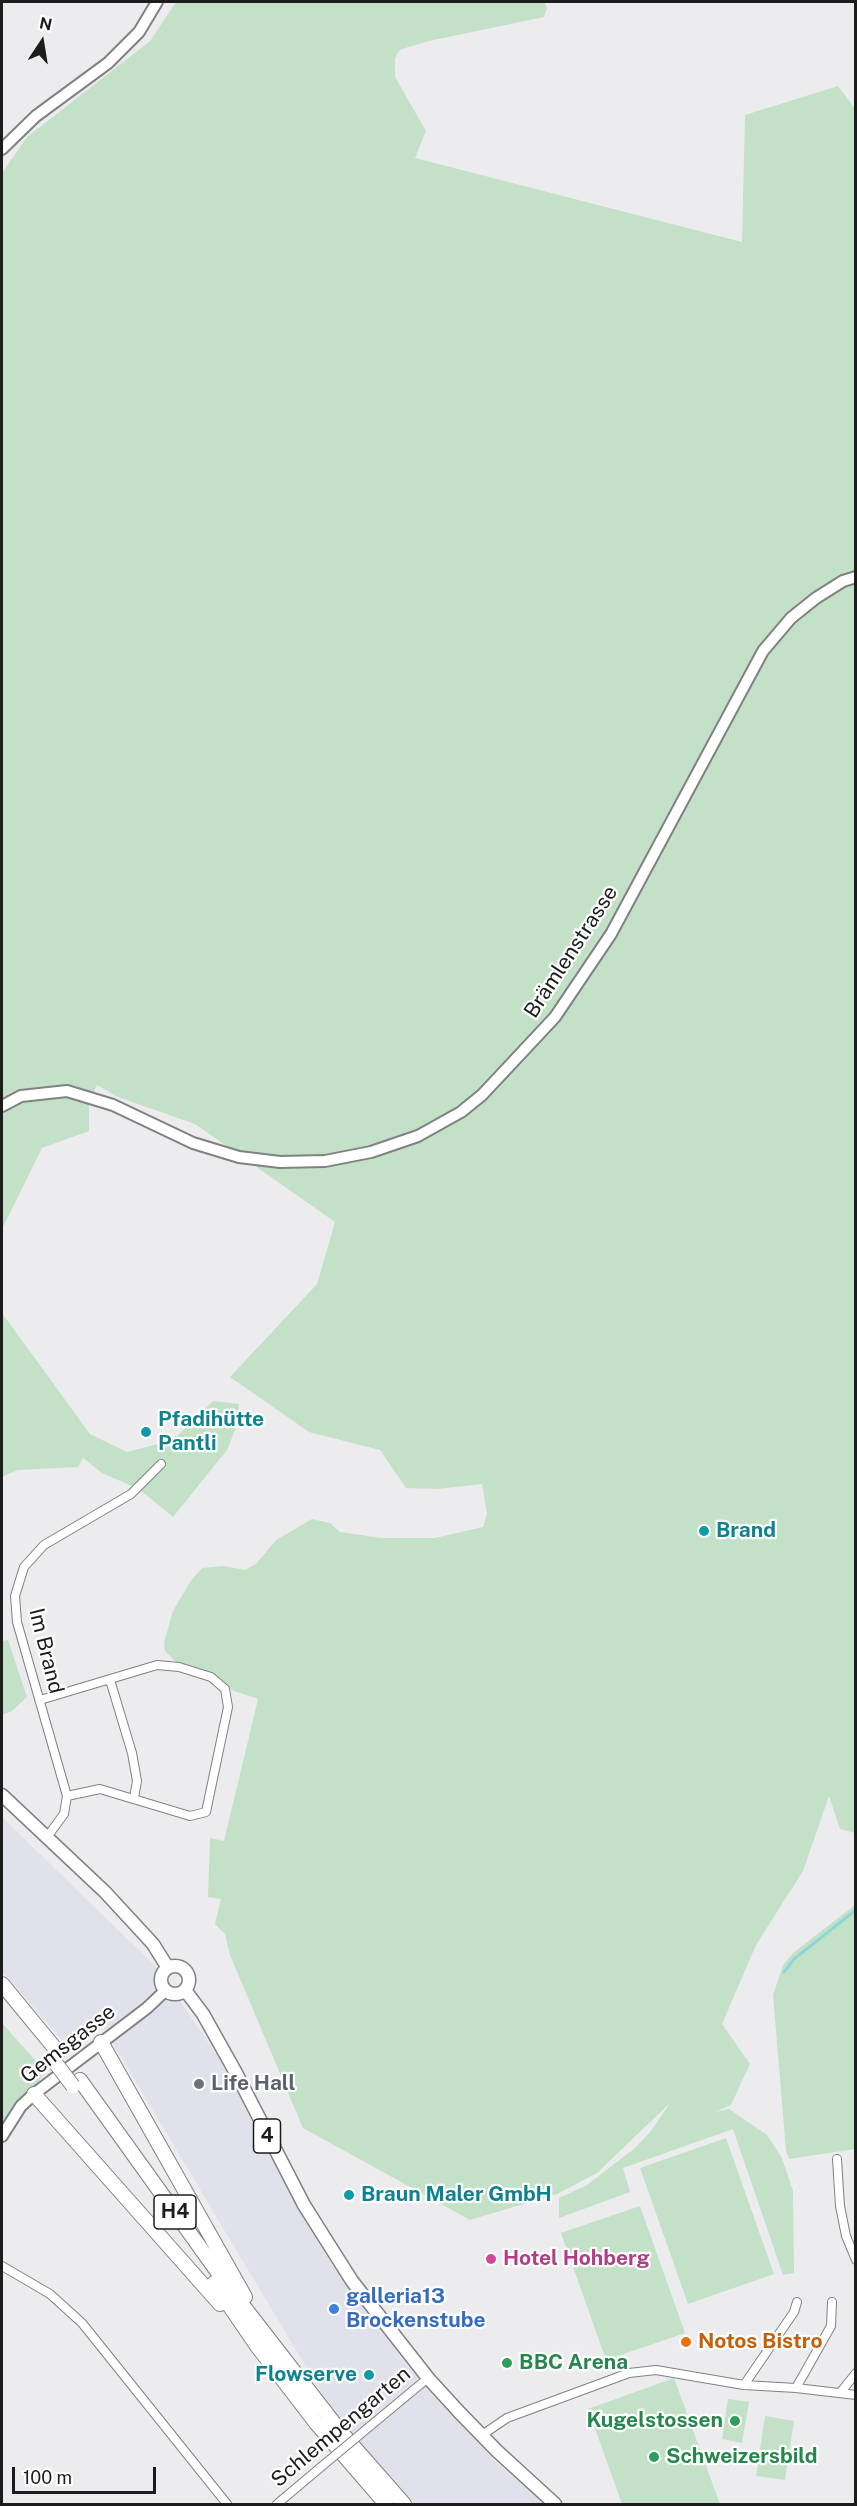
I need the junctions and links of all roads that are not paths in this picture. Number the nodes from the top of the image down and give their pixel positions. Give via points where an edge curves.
1 (158, 2) edge
2 (2, 149) edge
3 (855, 577) edge
4 (2, 1106) edge
5 (161, 1464) dead end
6 (110, 1680) junction
7 (40, 1700) junction
8 (2, 1795) edge
9 (67, 1796) junction
10 (134, 1798) junction
11 (47, 1837) junction
12 (168, 1968) junction
13 (2, 1984) edge
14 (166, 1990) junction
15 (185, 1990) junction
16 (2, 1995) edge
17 (101, 2042) junction
18 (55, 2055) junction
19 (77, 2083) junction
20 (34, 2094) junction
21 (2, 2136) edge
22 (837, 2159) dead end
23 (855, 2260) edge
24 (2, 2266) edge
25 (797, 2302) dead end
26 (832, 2302) dead end
27 (272, 2343) junction
28 (257, 2346) junction
29 (855, 2373) edge
30 (428, 2378) junction
31 (744, 2385) junction
32 (796, 2388) junction
33 (840, 2393) junction
34 (855, 2395) edge
35 (482, 2435) junction
36 (227, 2505) edge
37 (277, 2505) edge
38 (386, 2505) edge
39 (404, 2505) edge
40 (555, 2505) edge

1 - 2 street via 139,32 108,63 36,116
3 - 4 street, Brämlenstrasse via 816,598 791,618 763,651 611,934 555,1017 461,1112 418,1136 371,1152 325,1161 280,1162 239,1157 193,1143 113,1105 67,1091 21,1096
5 - 7 street, Im Brand via 131,1494 44,1545 24,1567 15,1596 17,1622
6 - 7 street
6 - 10 street via 132,1754 137,1781
6 - 10 street via 157,1665 211,1677 225,1689 228,1707 206,1812 190,1816
7 - 9 street, Im Brand
8 - 11 main road, 4
9 - 10 street via 100,1789
9 - 11 street via 64,1814
11 - 12 main road, 4 via 138,1926
12 - 14 main road via 161,1979
12 - 15 main road, 4 via 178,1967 187,1973 189,1984
13 - 18 highway, H4
14 - 15 main road via 178,1994
14 - 17 street, Gemsgasse
15 - 30 main road, 4 via 215,2035 332,2251
16 - 18 highway, H4
17 - 20 street, Gemsgasse
17 - 27 highway
18 - 19 highway, H4
19 - 27 highway, H4
19 - 28 highway, H4
20 - 21 street, Gemsgasse via 21,2106
20 - 28 highway
22 - 23 street via 840,2206
24 - 36 street via 50,2294 82,2323
25 - 31 street
26 - 32 street via 831,2326
27 - 39 highway, H4
28 - 38 highway, H4 via 322,2431
29 - 33 street
30 - 35 main road, 4
30 - 37 street, Schlempengarten, bridge
31 - 32 street
31 - 35 street via 656,2370 629,2373 507,2418
32 - 33 street
33 - 34 street
35 - 40 main road, 4

